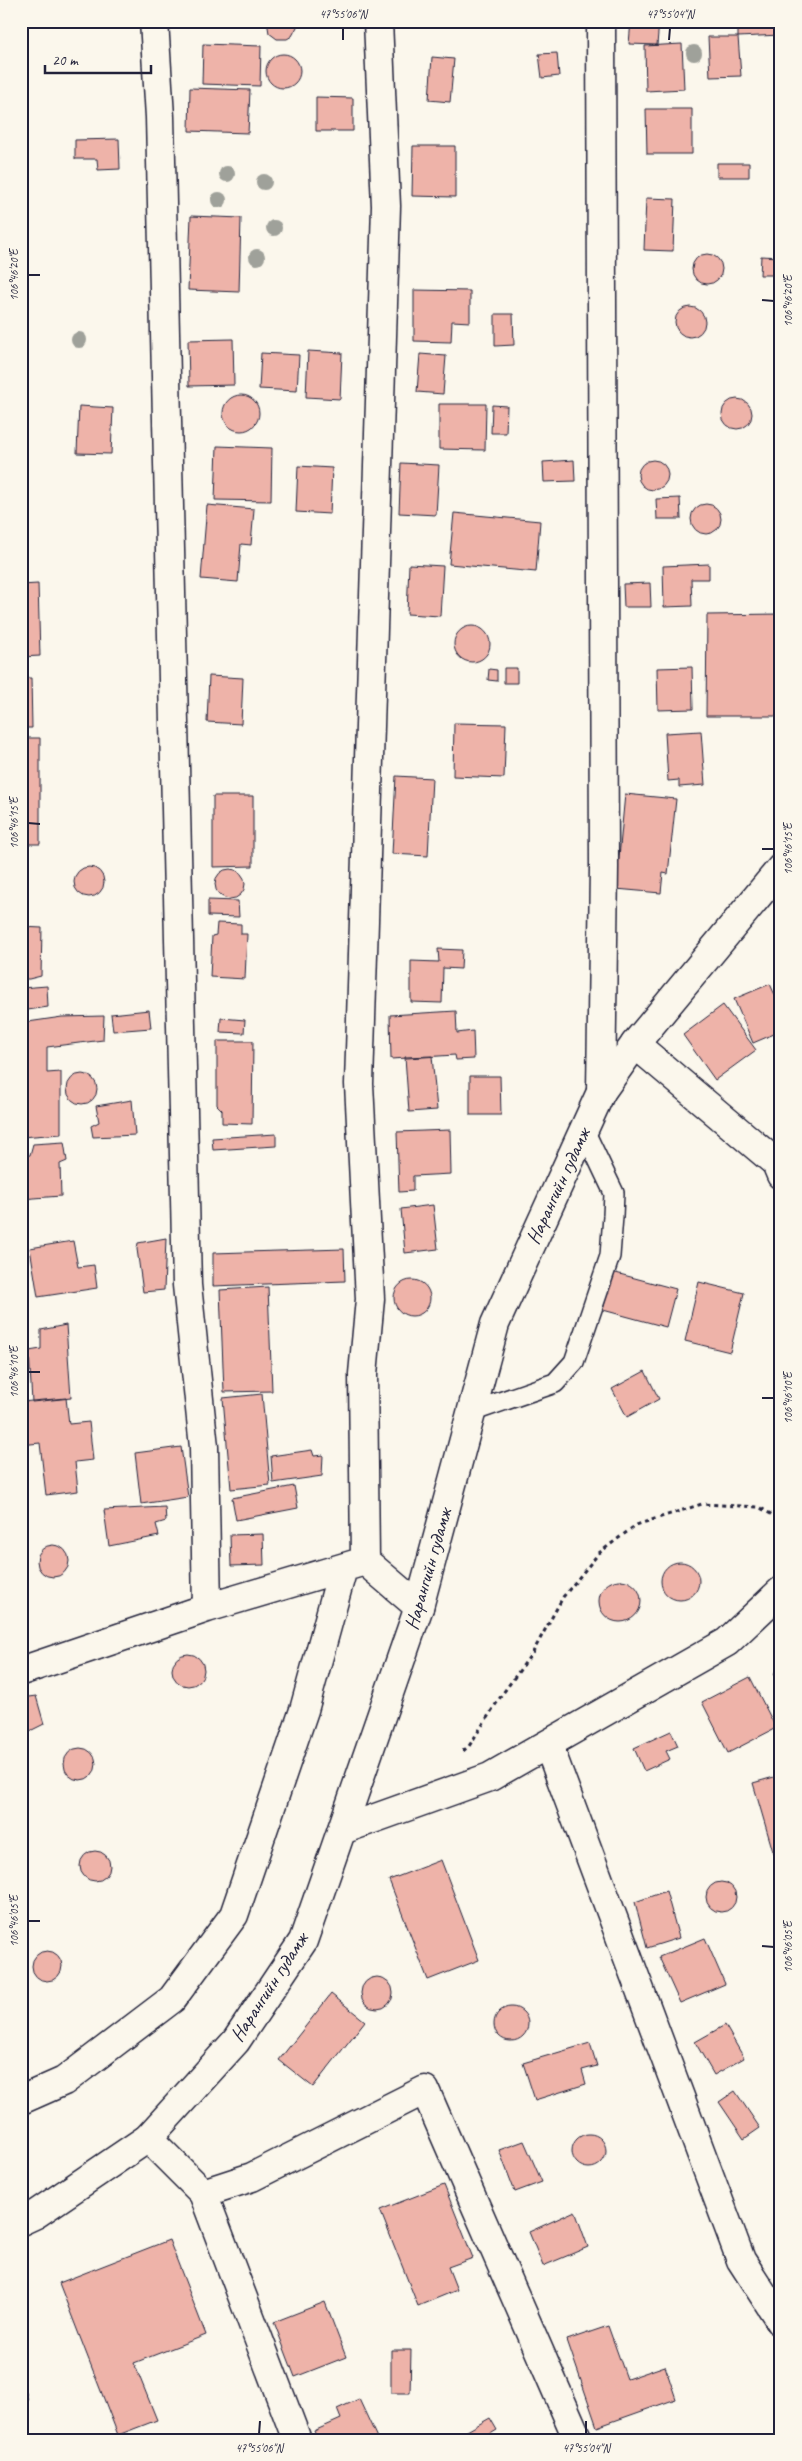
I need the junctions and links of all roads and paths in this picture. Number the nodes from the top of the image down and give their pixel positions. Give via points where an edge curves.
1 (154, 21) edge
2 (378, 21) edge
3 (601, 21) edge
4 (781, 868) edge
5 (635, 1044) junction
6 (601, 1092) junction
7 (584, 1130) junction
8 (779, 1167) edge
9 (471, 1412) junction
10 (781, 1520) edge
11 (354, 1565) junction
12 (781, 1591) edge
13 (207, 1608) junction
14 (419, 1608) junction
15 (21, 1671) edge
16 (548, 1744) junction
17 (462, 1752) dead end
18 (342, 1830) junction
19 (21, 2100) edge
20 (148, 2138) junction
21 (203, 2193) junction
22 (21, 2221) edge
23 (781, 2322) edge
24 (297, 2440) edge
25 (578, 2440) edge

1 - 13 street via 160,116 187,1285 204,1447
2 - 11 street via 386,206 359,1084 370,1299
3 - 6 street via 604,867
4 - 5 street, Нарангийн гудамж
5 - 6 street, Нарангийн гудамж
5 - 8 street
6 - 7 street, Нарангийн гудамж
7 - 9 street, Нарангийн гудамж via 495,1324
7 - 9 lane via 614,1193 610,1256 574,1362 555,1383
9 - 14 street, Нарангийн гудамж
10 - 17 path via 759,1507 702,1504 636,1525 600,1553 563,1597 533,1652
11 - 13 street
11 - 14 street
11 - 19 street via 234,1915 172,1999 64,2081
12 - 16 street via 727,1642
13 - 15 street
14 - 18 street, Нарангийн гудамж
16 - 18 street via 490,1777
16 - 23 street via 741,2260
18 - 20 street, Нарангийн гудамж via 303,1941 236,2041
20 - 21 street
20 - 22 street, Нарангийн гудамж
21 - 24 street
21 - 25 street via 252,2177 425,2090

